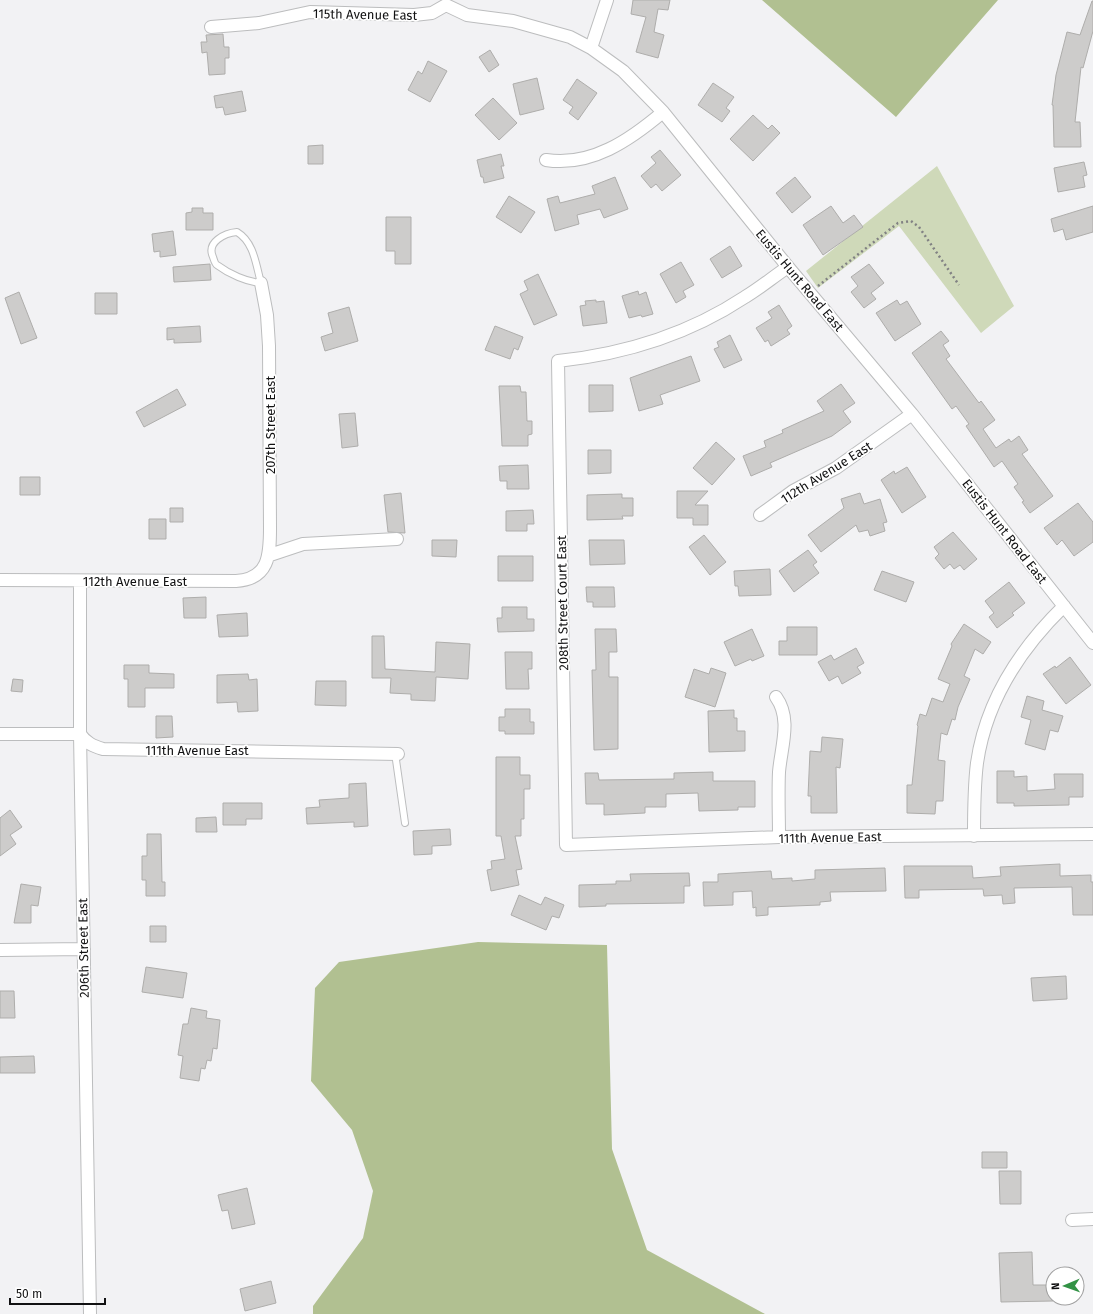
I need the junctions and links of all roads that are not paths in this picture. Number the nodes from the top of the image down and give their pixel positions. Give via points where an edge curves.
1 (607, 0) edge
2 (446, 3) edge
3 (211, 27) dead end
4 (591, 48) junction
5 (662, 112) junction
6 (546, 160) dead end
7 (788, 267) junction
8 (261, 283) junction
9 (912, 414) junction
10 (760, 515) dead end
11 (397, 539) dead end
12 (270, 555) junction
13 (264, 566) joint
14 (0, 580) edge
15 (80, 581) junction
16 (1064, 606) junction
17 (1093, 643) edge
18 (776, 697) dead end
19 (0, 734) edge
20 (80, 734) junction
21 (396, 754) joint
22 (405, 823) dead end
23 (1093, 834) edge
24 (974, 836) junction
25 (778, 837) junction
26 (566, 845) joint
27 (84, 949) junction
28 (0, 950) edge
29 (1093, 1219) edge
30 (1072, 1220) dead end
31 (90, 1314) edge

1 - 4 street
2 - 3 street, 115th Avenue East via 432,13 414,15 310,12 258,23
2 - 4 street, Eustis Hunt Road East via 467,15 513,21 546,29
4 - 5 street, Eustis Hunt Road East via 623,71
5 - 6 street via 642,130 609,149 575,160
5 - 7 street, Eustis Hunt Road East
7 - 9 street, Eustis Hunt Road East
7 - 26 street, 208th Street Court East via 745,298 681,332 621,351 558,361
8 - 8 lane via 250,244 244,236 237,232 227,233 212,246 211,255 216,265 250,282
8 - 12 street, 207th Street East via 267,314 269,346
9 - 10 street, 112th Avenue East via 836,468 793,491
9 - 16 street, Eustis Hunt Road East
11 - 12 street via 303,544
12 - 13 street, 207th Street East
13 - 15 street, 112th Avenue East via 259,575 246,580
14 - 15 street, 112th Avenue East
15 - 20 street, 206th Street East
16 - 17 street, Eustis Hunt Road East
16 - 24 street via 1014,663 996,698 977,763
18 - 25 street via 782,705 784,720 779,771
19 - 20 street
20 - 21 street, 111th Avenue East via 88,743 103,749
20 - 27 street, 206th Street East
21 - 22 lane
23 - 24 street, 111th Avenue East
24 - 25 street, 111th Avenue East
25 - 26 street, 111th Avenue East
27 - 28 street
27 - 31 street, 206th Street East
29 - 30 street

